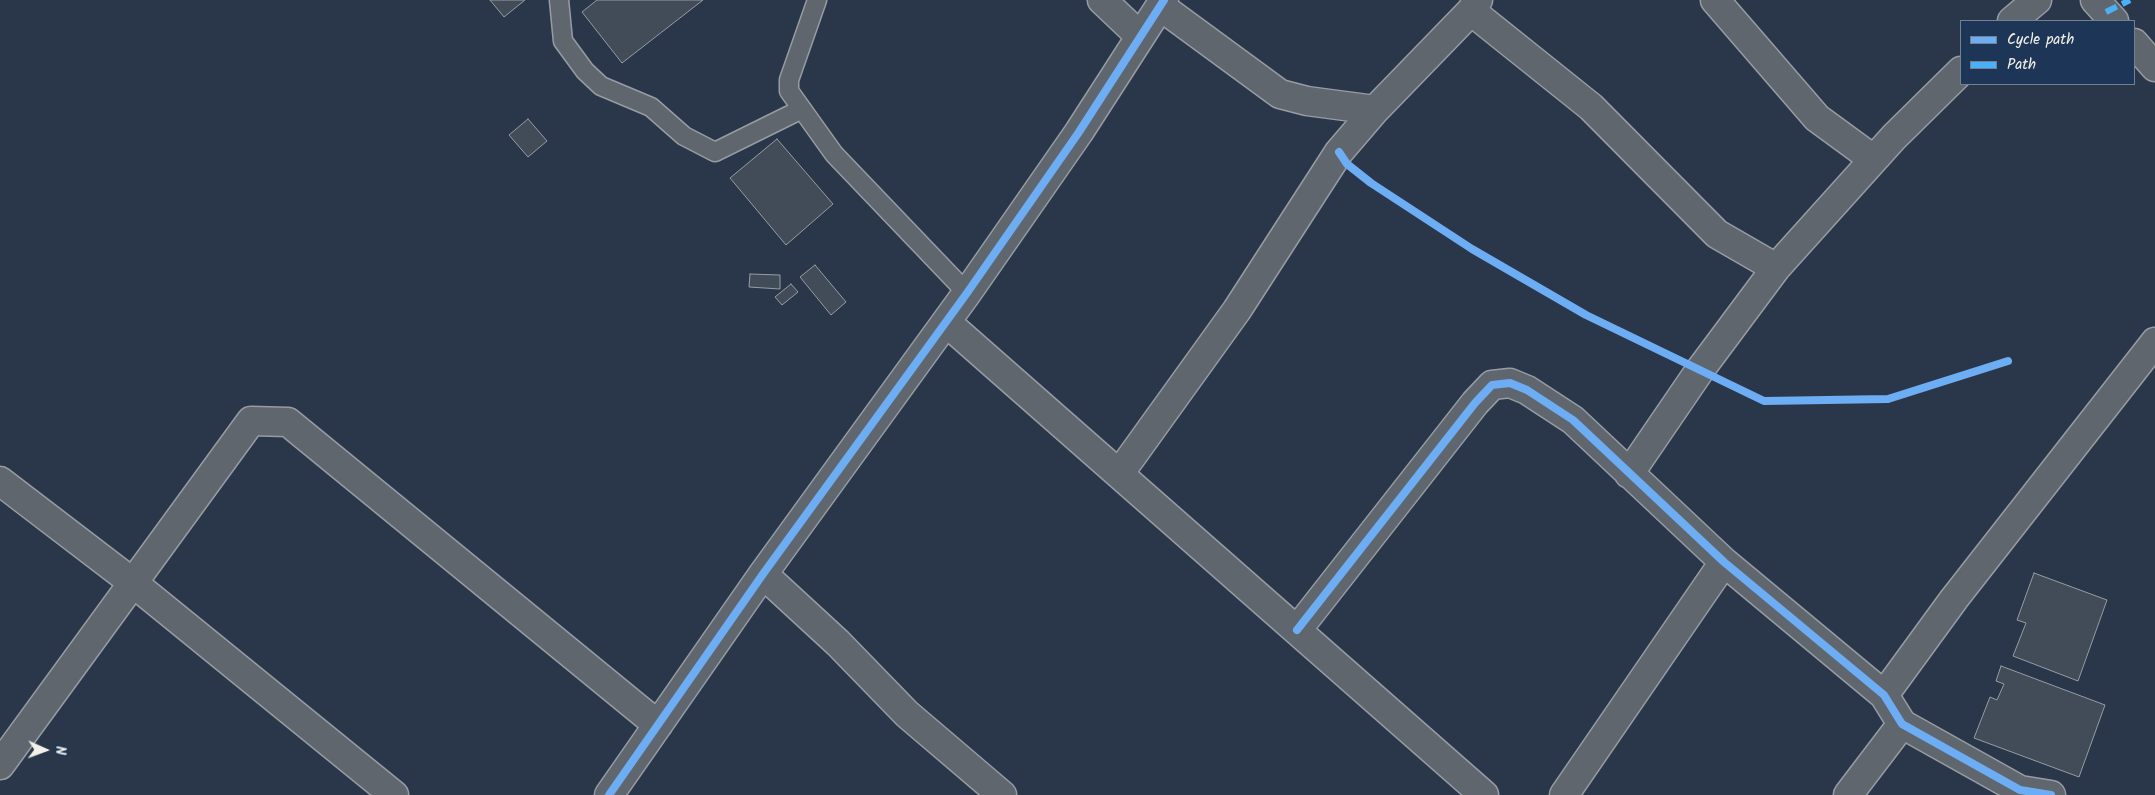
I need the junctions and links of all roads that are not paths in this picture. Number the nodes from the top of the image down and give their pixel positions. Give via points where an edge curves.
1 (559, 0) edge
2 (817, 0) edge
3 (1102, 0) edge
4 (1714, 0) edge
5 (2037, 0) edge
6 (2095, 0) edge
7 (1162, 3) edge
8 (1474, 6) edge
9 (2013, 20) edge
10 (2113, 20) edge
11 (1140, 36) junction
12 (2135, 44) edge
13 (2155, 67) edge
14 (1960, 72) edge
15 (802, 109) junction
16 (1374, 110) junction
17 (1873, 159) junction
18 (1776, 268) junction
19 (967, 293) junction
20 (946, 322) junction
21 (2155, 342) edge
22 (1119, 474) junction
23 (1629, 474) junction
24 (0, 481) edge
25 (1724, 562) junction
26 (763, 574) junction
27 (132, 582) junction
28 (1296, 630) junction
29 (1884, 695) junction
30 (658, 724) junction
31 (1902, 724) junction
32 (0, 765) edge
33 (2019, 793) edge
34 (394, 795) edge
35 (609, 795) edge
36 (1002, 795) edge
37 (1484, 795) edge
38 (1564, 795) edge
39 (1848, 795) edge
40 (2051, 795) edge

1 - 15 lane via 563,41 600,86 651,107 684,136 715,152
2 - 15 lane via 789,80 789,91
3 - 11 street
4 - 17 street via 1817,118
5 - 9 street
6 - 10 street
7 - 11 street
7 - 16 street via 1280,94 1307,102
8 - 16 street
8 - 18 street via 1591,107 1717,234
11 - 19 street via 1079,132
12 - 13 street
14 - 17 street
15 - 19 lane via 834,154
16 - 22 street via 1339,152 1237,310
17 - 18 street
18 - 23 street via 1700,370
19 - 20 street
20 - 22 street
20 - 26 street
21 - 29 street via 1954,599
22 - 28 street
23 - 25 street
23 - 28 street via 1574,420 1527,390 1510,383 1492,385
24 - 27 street
25 - 29 street
25 - 38 street
26 - 30 street
26 - 36 street via 838,643 907,714
27 - 30 street via 251,421 288,422
27 - 32 street
27 - 34 street
28 - 37 street
29 - 31 street
30 - 35 street
31 - 33 street
31 - 39 street
33 - 40 street

